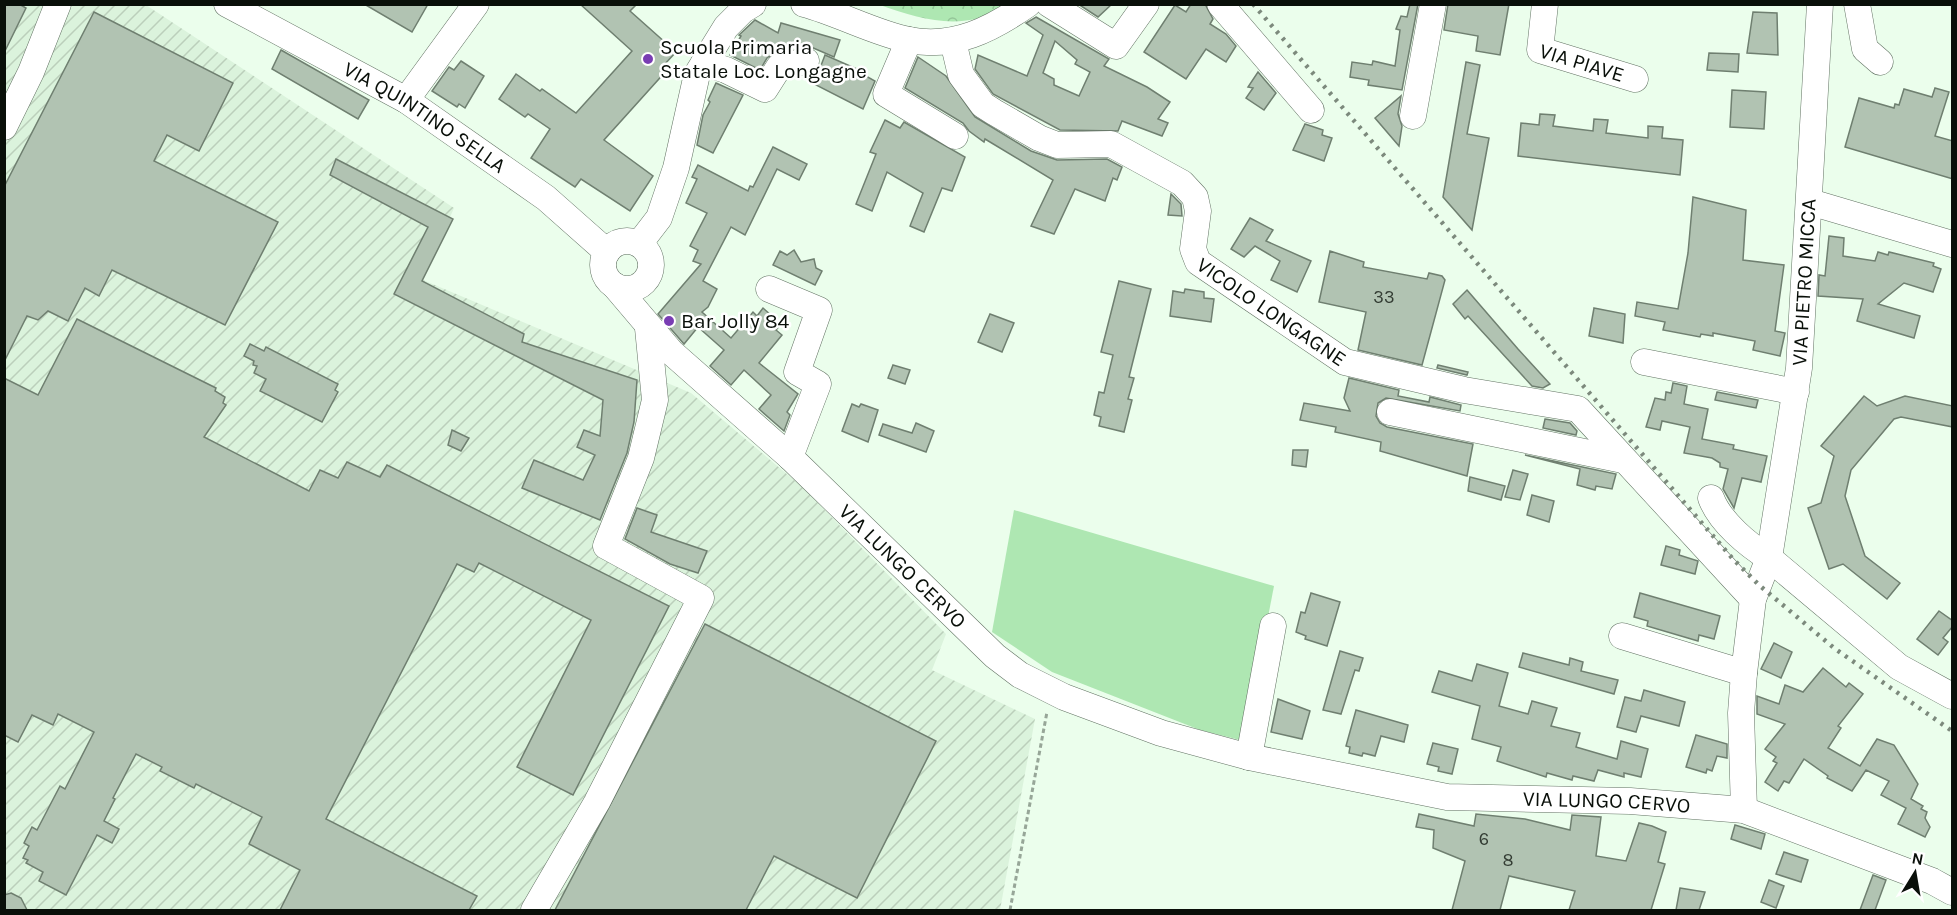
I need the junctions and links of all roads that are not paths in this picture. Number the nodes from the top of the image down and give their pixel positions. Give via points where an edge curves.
1 (58, 4) edge
2 (227, 4) edge
3 (476, 4) edge
4 (753, 4) edge
5 (804, 4) edge
6 (1028, 4) edge
7 (1049, 4) edge
8 (1146, 4) edge
9 (1220, 4) edge
10 (1433, 4) edge
11 (1545, 4) edge
12 (1820, 4) edge
13 (1857, 4) edge
14 (909, 40) junction
15 (953, 41) junction
16 (806, 61) dead end
17 (1880, 62) dead end
18 (704, 63) junction
19 (1635, 79) dead end
20 (406, 100) junction
21 (1311, 110) dead end
22 (1413, 116) dead end
23 (4, 127) edge
24 (955, 136) dead end
25 (1810, 202) junction
26 (639, 244) junction
27 (1953, 244) edge
28 (607, 252) junction
29 (646, 279) junction
30 (615, 286) junction
31 (769, 289) dead end
32 (641, 319) junction
33 (1644, 363) dead end
34 (1796, 392) junction
35 (1390, 412) dead end
36 (790, 457) junction
37 (1623, 460) junction
38 (1711, 498) dead end
39 (1769, 558) junction
40 (1753, 598) junction
41 (1273, 626) dead end
42 (1622, 636) dead end
43 (1744, 673) junction
44 (1953, 696) edge
45 (1249, 757) junction
46 (1744, 810) junction
47 (1946, 884) edge
48 (534, 910) edge

1 - 23 street via 32,72
2 - 20 street, VIA QUINTINO SELLA
3 - 20 street
4 - 18 street via 726,27
5 - 14 street
6 - 15 street via 984,32
7 - 8 street via 1116,46
9 - 21 street
10 - 22 street
11 - 19 street, VIA PIAVE via 1540,50
12 - 25 street, VIA PIETRO MICCA
13 - 17 street via 1865,49
14 - 15 street
14 - 24 street via 886,94
15 - 37 street, VICOLO LONGAGNE via 961,75 983,105 994,112 1057,145 1111,144 1182,183 1195,197 1198,211 1193,249 1198,262 1345,362 1464,390 1578,410
16 - 18 street via 779,67 765,89
18 - 26 street via 697,74 676,168 659,218
20 - 28 street, VIA QUINTINO SELLA via 546,198
25 - 27 street
25 - 34 street, VIA PIETRO MICCA
26 - 28 street via 625,241 611,246
26 - 29 street via 649,256 650,272
28 - 30 street via 603,267
29 - 30 street via 635,287
29 - 32 street
30 - 32 street, VIA LUNGO CERVO
31 - 36 street via 819,310 797,372 818,384
32 - 36 street, VIA LUNGO CERVO via 671,352
32 - 48 street via 655,400 640,458 606,546 701,598 597,802
33 - 34 street
34 - 39 street, VIA PIETRO MICCA
35 - 37 street
36 - 45 street, VIA LUNGO CERVO via 995,656 1020,675 1051,692 1161,733
37 - 40 street, VICOLO LONGAGNE
38 - 39 street via 1714,507 1750,547
39 - 40 street, VIA PIETRO MICCA
39 - 44 street via 1899,668
40 - 43 street, VIA PIETRO MICCA
41 - 45 street
42 - 43 street
43 - 46 street, VIA PIETRO MICCA
45 - 46 street, VIA LUNGO CERVO via 1447,797 1630,801
46 - 47 street, VIA LUNGO CERVO

